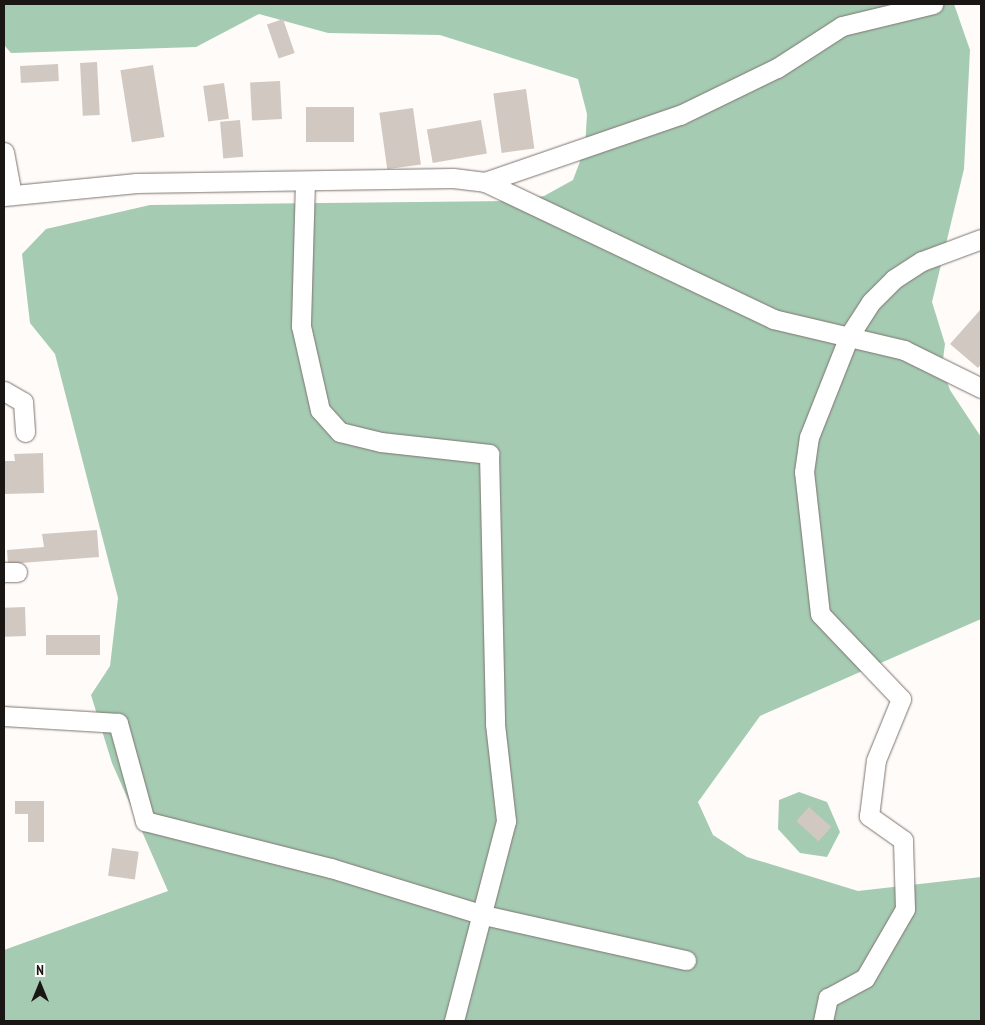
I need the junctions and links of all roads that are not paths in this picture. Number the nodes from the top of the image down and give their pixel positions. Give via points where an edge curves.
1 (933, 4) edge
2 (4, 152) edge
3 (305, 180) junction
4 (485, 182) junction
5 (8, 196) edge
6 (981, 239) edge
7 (849, 336) junction
8 (981, 388) edge
9 (4, 391) edge
10 (25, 432) dead end
11 (4, 716) edge
12 (484, 915) junction
13 (686, 960) dead end
14 (454, 1021) edge
15 (823, 1021) edge

1 - 4 street via 842,26 777,68 680,115
2 - 5 street
3 - 4 street via 453,178
3 - 5 street via 136,183
3 - 12 street via 301,326 320,410 340,432 381,442 489,454 495,724 506,821
4 - 7 street via 773,319
6 - 7 street via 922,261 894,279 871,302
7 - 8 street via 904,350
7 - 15 street via 820,400 804,472 820,614 901,699 876,760 870,816 903,840 905,909 865,978 828,998
9 - 10 street via 23,402
11 - 12 street via 118,723 146,820 322,866
12 - 13 street
12 - 14 street

